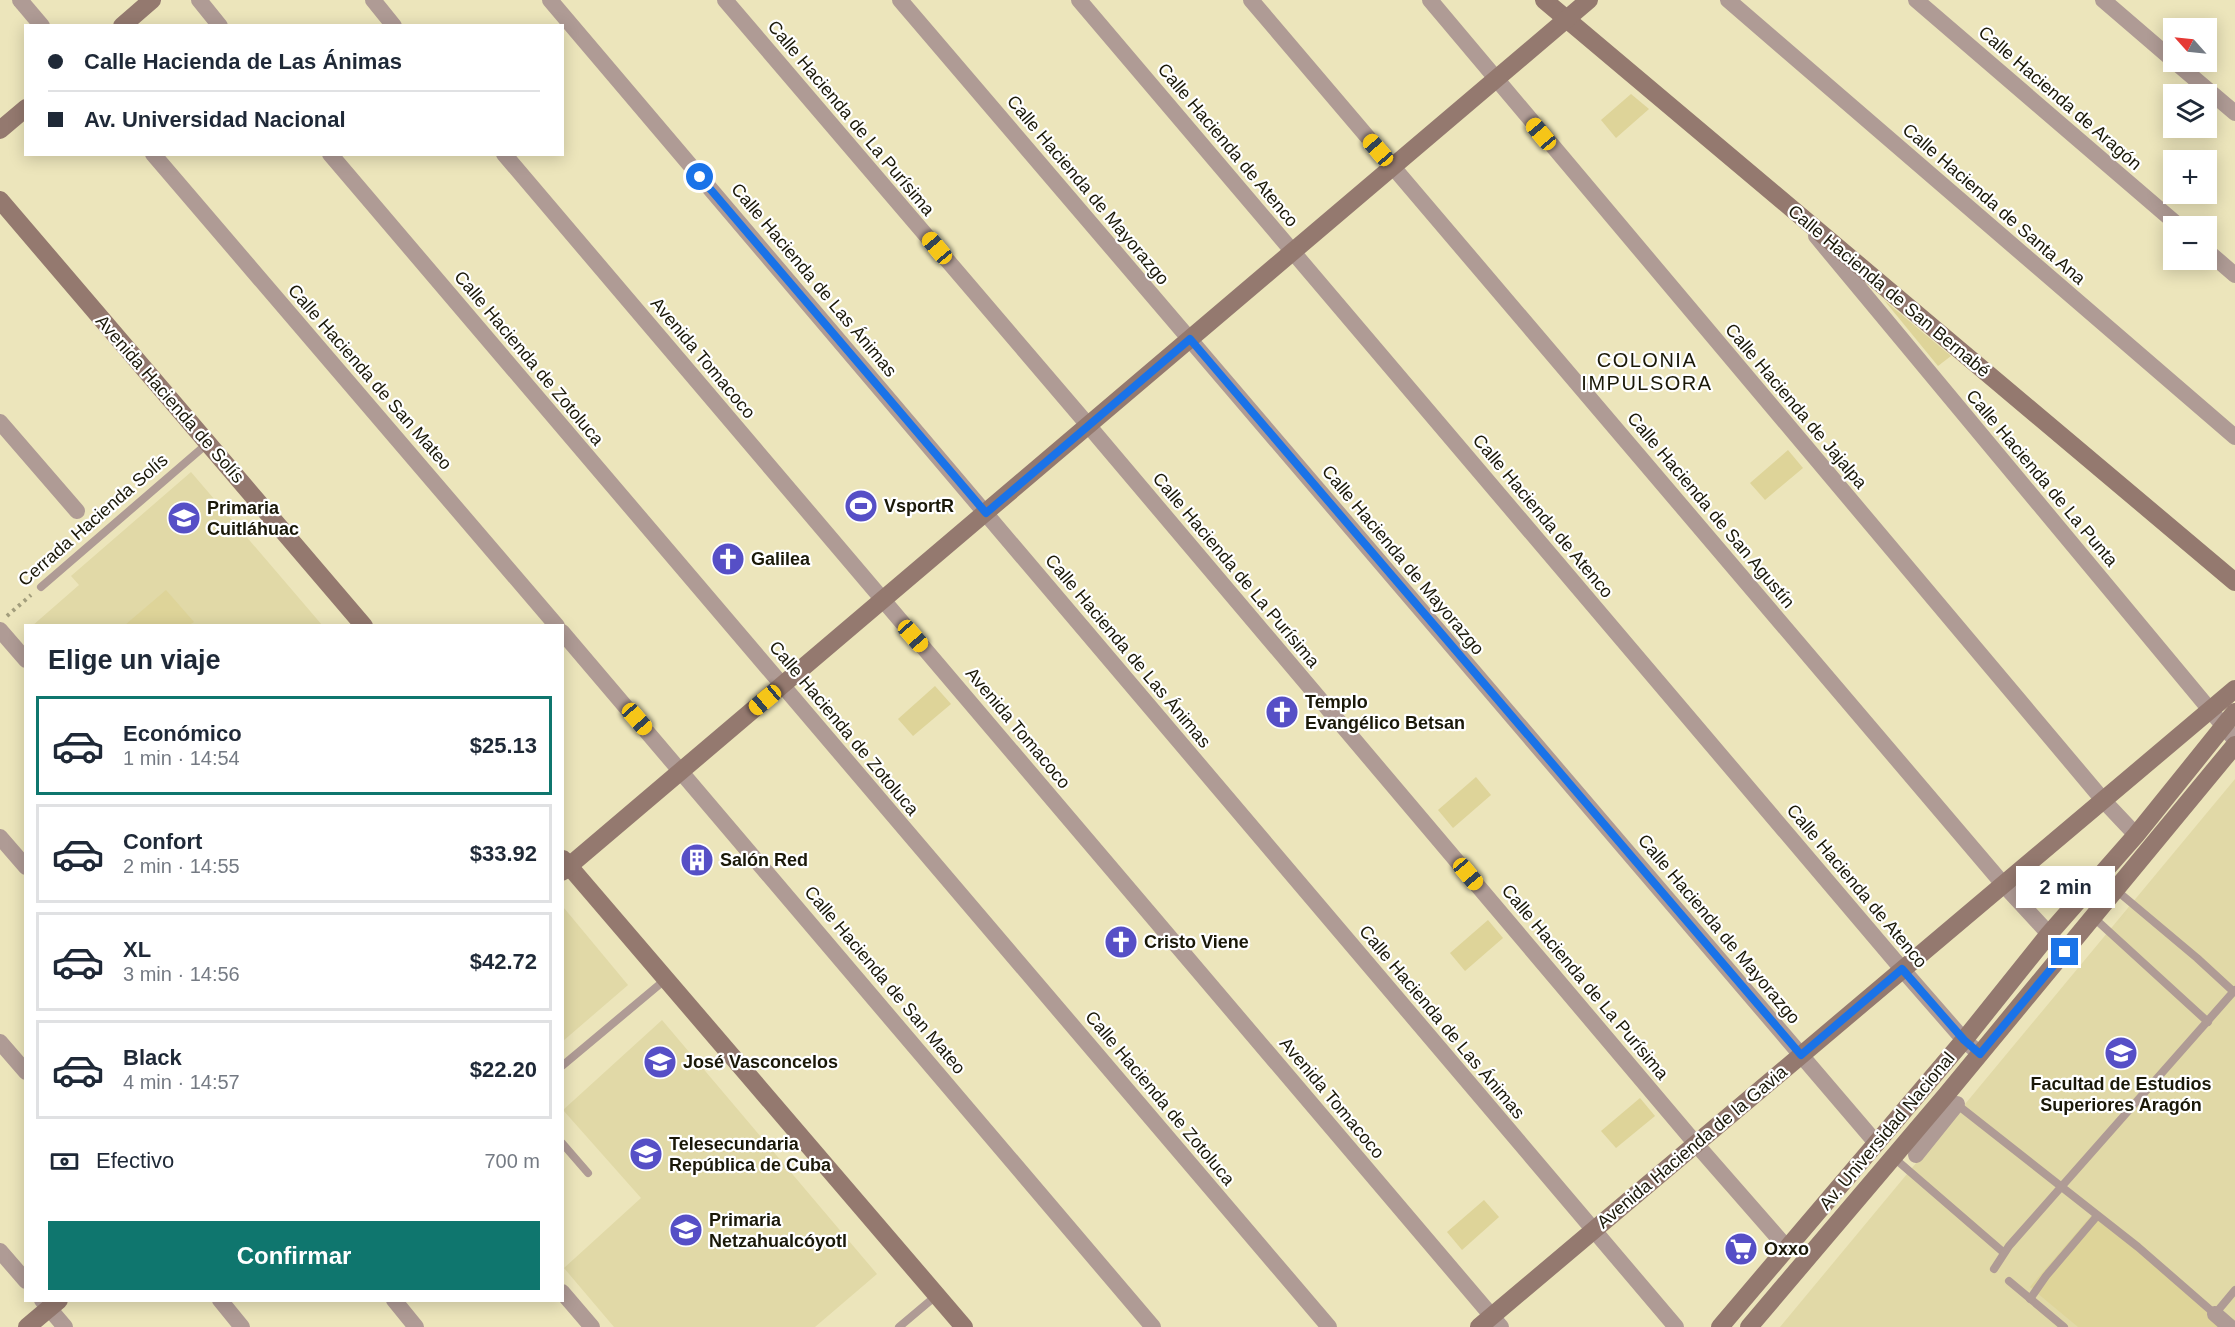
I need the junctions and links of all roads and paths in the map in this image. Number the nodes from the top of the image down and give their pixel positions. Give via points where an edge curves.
1 (20, 0) edge
2 (152, 0) edge
3 (199, 0) edge
4 (373, 0) edge
5 (550, 0) edge
6 (725, 0) edge
7 (900, 0) edge
8 (1079, 0) edge
9 (1251, 0) edge
10 (1430, 0) edge
11 (1544, 0) edge
12 (1589, 0) edge
13 (1728, 0) edge
14 (1916, 0) edge
15 (2103, 0) edge
16 (1567, 19) junction
17 (40, 24) edge
18 (124, 24) edge
19 (218, 24) edge
20 (392, 24) edge
21 (2163, 52) edge
22 (2187, 72) edge
23 (1495, 80) junction
24 (24, 110) edge
25 (2235, 113) edge
26 (0, 130) edge
27 (155, 156) edge
28 (332, 156) edge
29 (506, 156) edge
30 (1393, 167) junction
31 (0, 200) edge
32 (1797, 213) junction
33 (2167, 216) edge
34 (1293, 252) junction
35 (2217, 259) edge
36 (2235, 275) edge
37 (1190, 339) junction
38 (0, 422) edge
39 (1088, 425) junction
40 (2235, 437) edge
41 (208, 443) junction
42 (77, 512) dead end
43 (986, 513) junction
44 (2235, 582) edge
45 (41, 587) joint
46 (883, 600) junction
47 (0, 622) edge
48 (362, 624) edge
49 (555, 624) edge
50 (0, 630) edge
51 (564, 634) edge
52 (24, 658) edge
53 (782, 686) junction
54 (2235, 689) edge
55 (2209, 710) junction
56 (2235, 712) edge
57 (2229, 733) edge
58 (2235, 745) edge
59 (682, 771) junction
60 (2103, 800) junction
61 (2136, 835) junction
62 (0, 837) edge
63 (24, 865) edge
64 (565, 865) edge
65 (2003, 884) junction
66 (2116, 890) junction
67 (2093, 917) junction
68 (2049, 934) junction
69 (1902, 969) junction
70 (666, 979) junction
71 (2234, 991) edge
72 (2208, 1022) junction
73 (1964, 1040) junction
74 (0, 1042) edge
75 (1980, 1054) junction
76 (1801, 1055) junction
77 (564, 1064) edge
78 (24, 1070) edge
79 (1952, 1100) junction
80 (1696, 1144) junction
81 (1877, 1144) junction
82 (564, 1145) edge
83 (1916, 1155) dead end
84 (1893, 1157) junction
85 (588, 1173) dead end
86 (2061, 1188) junction
87 (2097, 1216) junction
88 (1593, 1231) junction
89 (1787, 1248) junction
90 (0, 1251) edge
91 (2003, 1252) junction
92 (1994, 1269) dead end
93 (24, 1279) edge
94 (2009, 1281) dead end
95 (2235, 1290) edge
96 (564, 1294) edge
97 (936, 1295) junction
98 (2030, 1299) junction
99 (222, 1302) edge
100 (396, 1302) edge
101 (50, 1303) edge
102 (2215, 1314) junction
103 (1491, 1323) edge
104 (27, 1327) edge
105 (64, 1327) edge
106 (242, 1327) edge
107 (416, 1327) edge
108 (592, 1327) edge
109 (899, 1327) edge
110 (964, 1327) edge
111 (1153, 1327) edge
112 (1329, 1327) edge
113 (1676, 1327) edge
114 (1720, 1327) edge
115 (1749, 1327) edge
116 (2064, 1327) edge
117 (2230, 1327) edge

1 - 17 street
2 - 18 street
3 - 19 street
4 - 20 street
5 - 43 street, Calle Hacienda de Las Ánimas
6 - 39 street, Calle Hacienda de La Purísima
7 - 37 street, Calle Hacienda de Mayorazgo
8 - 34 street, Calle Hacienda de Atenco
9 - 30 street, Calle Hacienda de San Agustín
10 - 23 street, Calle Hacienda de Jajalpa
11 - 16 street, Calle Hacienda de San Bernabé
12 - 16 street
13 - 40 street, Calle Hacienda de Santa Ana
14 - 33 street, Calle Hacienda de Aragón
15 - 21 street
16 - 23 street
16 - 32 street, Calle Hacienda de San Bernabé
22 - 25 street
23 - 30 street
23 - 60 street, Calle Hacienda de Jajalpa
24 - 26 street
27 - 49 street, Calle Hacienda de San Mateo
28 - 53 street, Calle Hacienda de Zotoluca
29 - 46 street, Avenida Tomacoco
30 - 34 street
30 - 65 street, Calle Hacienda de San Agustín
31 - 41 street, Avenida Hacienda de Solís
32 - 44 street, Calle Hacienda de San Bernabé
32 - 55 street, Calle Hacienda de La Punta
34 - 37 street
34 - 69 street, Calle Hacienda de Atenco
35 - 36 street
37 - 39 street
37 - 76 street, Calle Hacienda de Mayorazgo
38 - 42 street
39 - 43 street
39 - 80 street, Calle Hacienda de La Purísima
41 - 45 lane, Cerrada Hacienda Solís
41 - 48 street, Avenida Hacienda de Solís
43 - 46 street
43 - 88 street, Calle Hacienda de Las Ánimas
45 - 47 path, Cerrada Hacienda Solís
46 - 53 street
46 - 103 street, Avenida Tomacoco
50 - 52 street
51 - 59 street, Calle Hacienda de San Mateo
53 - 59 street
53 - 112 street, Calle Hacienda de Zotoluca
54 - 55 street, Avenida Hacienda de la Gavia
55 - 57 street, Calle Hacienda de La Punta
55 - 60 street, Avenida Hacienda de la Gavia
56 - 57 street, Av. Universidad Nacional
57 - 61 street, Av. Universidad Nacional
58 - 66 street, Av. Universidad Nacional
59 - 64 street
59 - 111 street, Calle Hacienda de San Mateo
60 - 61 street, Calle Hacienda de Jajalpa
60 - 65 street, Avenida Hacienda de la Gavia
61 - 68 street, Av. Universidad Nacional
62 - 63 street
64 - 70 street
65 - 68 street, Calle Hacienda de San Agustín
65 - 69 street, Avenida Hacienda de la Gavia
66 - 67 street, Av. Universidad Nacional
66 - 71 lane
67 - 72 lane
67 - 75 street, Av. Universidad Nacional
68 - 73 street, Av. Universidad Nacional
69 - 73 street, Calle Hacienda de Atenco
69 - 76 street, Avenida Hacienda de la Gavia
70 - 77 lane
70 - 97 street
71 - 72 lane
72 - 86 lane
73 - 75 street, Calle Hacienda de Atenco
73 - 81 street, Av. Universidad Nacional
74 - 78 street
75 - 79 street, Av. Universidad Nacional
76 - 80 street, Avenida Hacienda de la Gavia
76 - 81 street, Calle Hacienda de Mayorazgo
79 - 83 street
79 - 84 street, Av. Universidad Nacional
79 - 86 lane
80 - 88 street, Avenida Hacienda de la Gavia
80 - 89 street, Calle Hacienda de La Purísima
81 - 89 street, Av. Universidad Nacional
82 - 85 lane
84 - 91 lane
84 - 115 street, Av. Universidad Nacional
86 - 87 lane
86 - 91 lane
87 - 98 lane
87 - 102 lane
88 - 103 street, Avenida Hacienda de la Gavia
88 - 113 street, Calle Hacienda de Las Ánimas
89 - 114 street, Av. Universidad Nacional
90 - 93 street
91 - 92 lane
94 - 98 lane
95 - 102 lane
96 - 108 street
97 - 109 lane
97 - 110 street
98 - 116 lane
99 - 106 street
100 - 107 street
101 - 104 street
101 - 105 street
102 - 117 street

